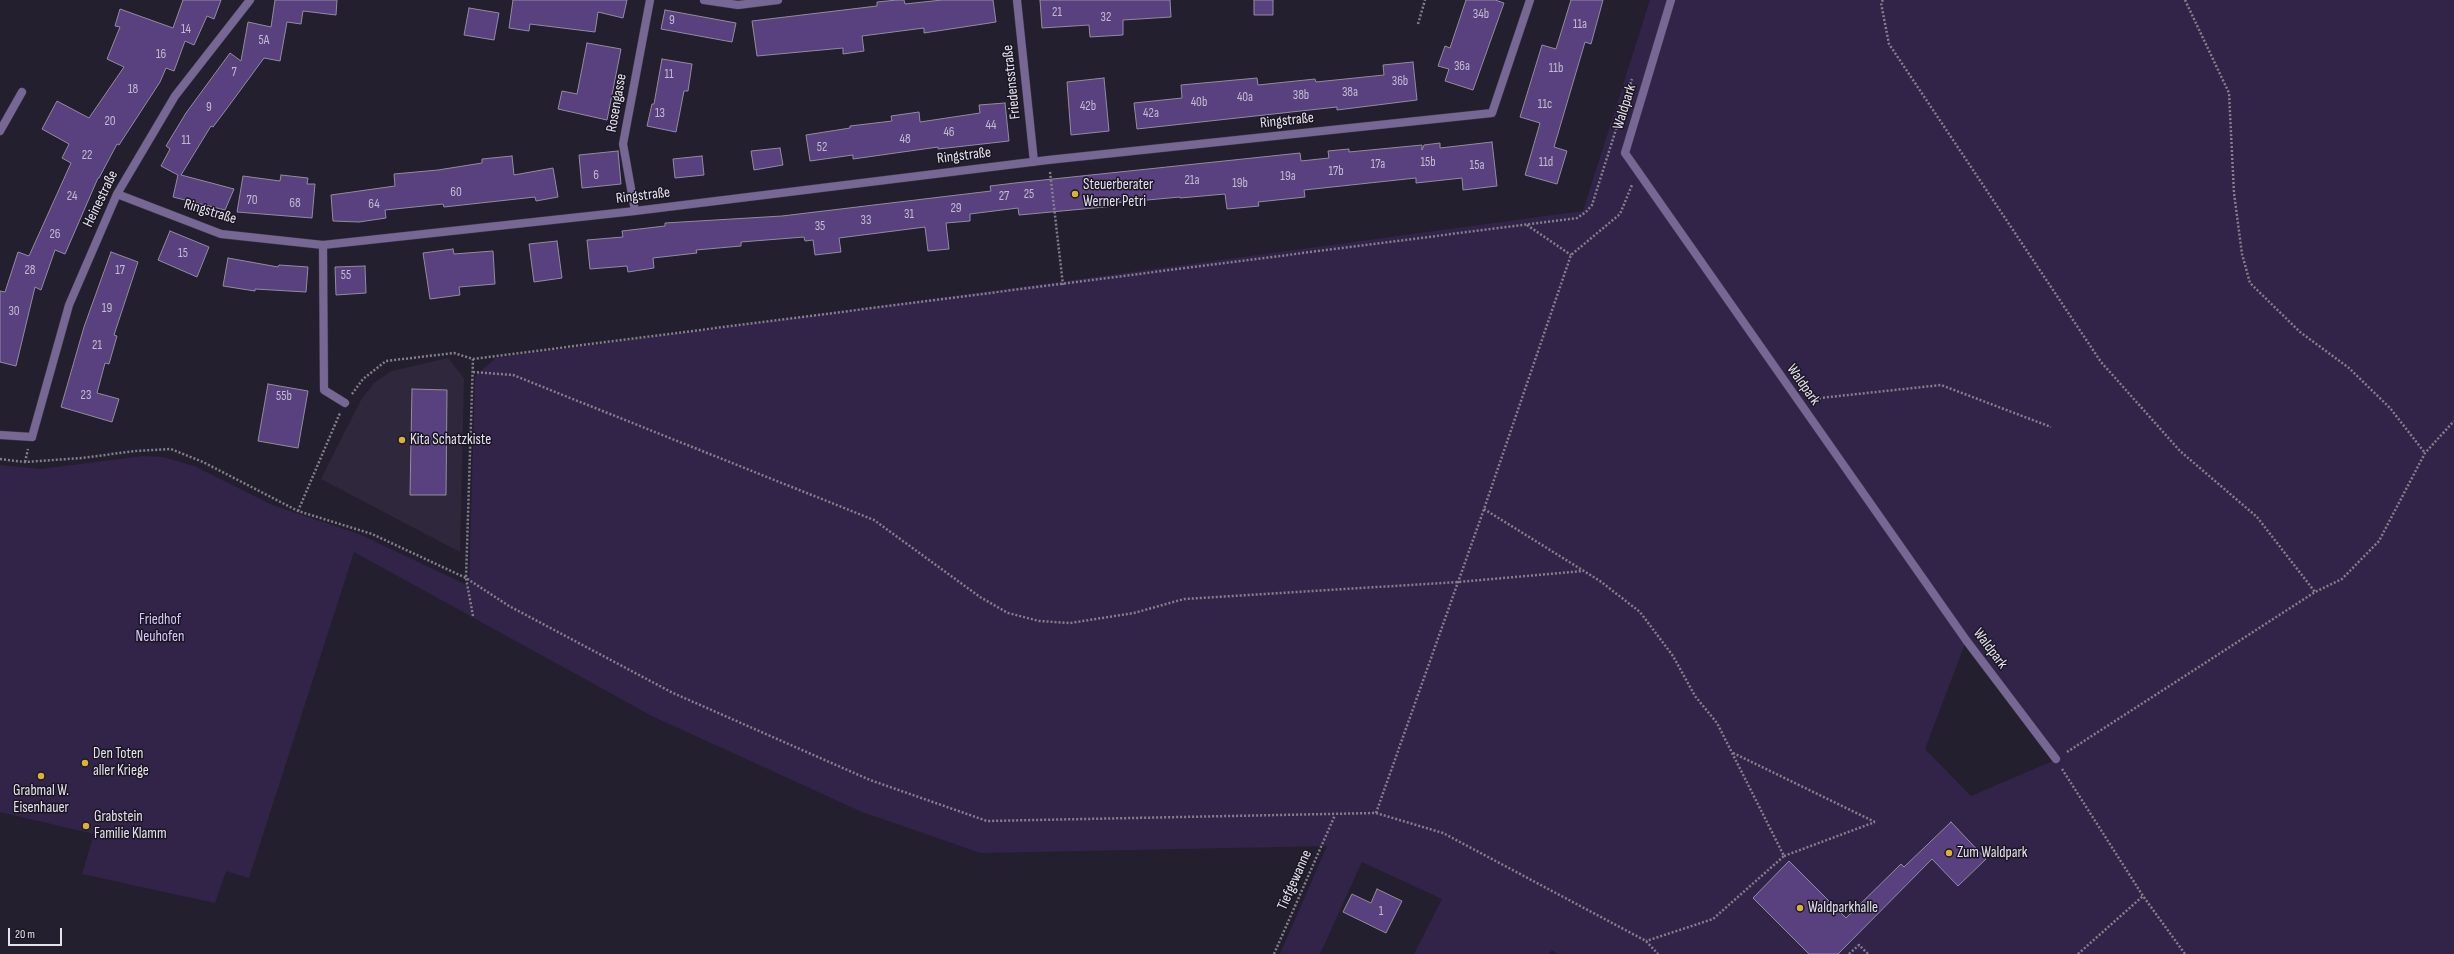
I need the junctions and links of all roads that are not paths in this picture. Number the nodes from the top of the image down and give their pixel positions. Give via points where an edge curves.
1 (250, 0) edge
2 (650, 0) edge
3 (704, 0) edge
4 (778, 0) edge
5 (1017, 0) edge
6 (1530, 0) edge
7 (1672, 0) edge
8 (22, 92) dead end
9 (0, 130) edge
10 (1034, 162) junction
11 (117, 194) junction
12 (635, 211) junction
13 (322, 245) junction
14 (344, 404) road end
15 (0, 435) edge
16 (2056, 759) road end

1 - 11 street, Heinestraße via 175,96
2 - 12 street, Rosengasse via 624,144
3 - 4 street via 738,5
5 - 10 street, Friedensstraße
6 - 10 street, Ringstraße via 1492,113
7 - 16 street, Waldpark via 1625,153 1966,640
8 - 9 street
10 - 12 street, Ringstraße
11 - 13 street, Ringstraße via 221,234
11 - 15 street, Heinestraße via 69,305 32,437
12 - 13 street, Ringstraße
13 - 14 street via 324,390

